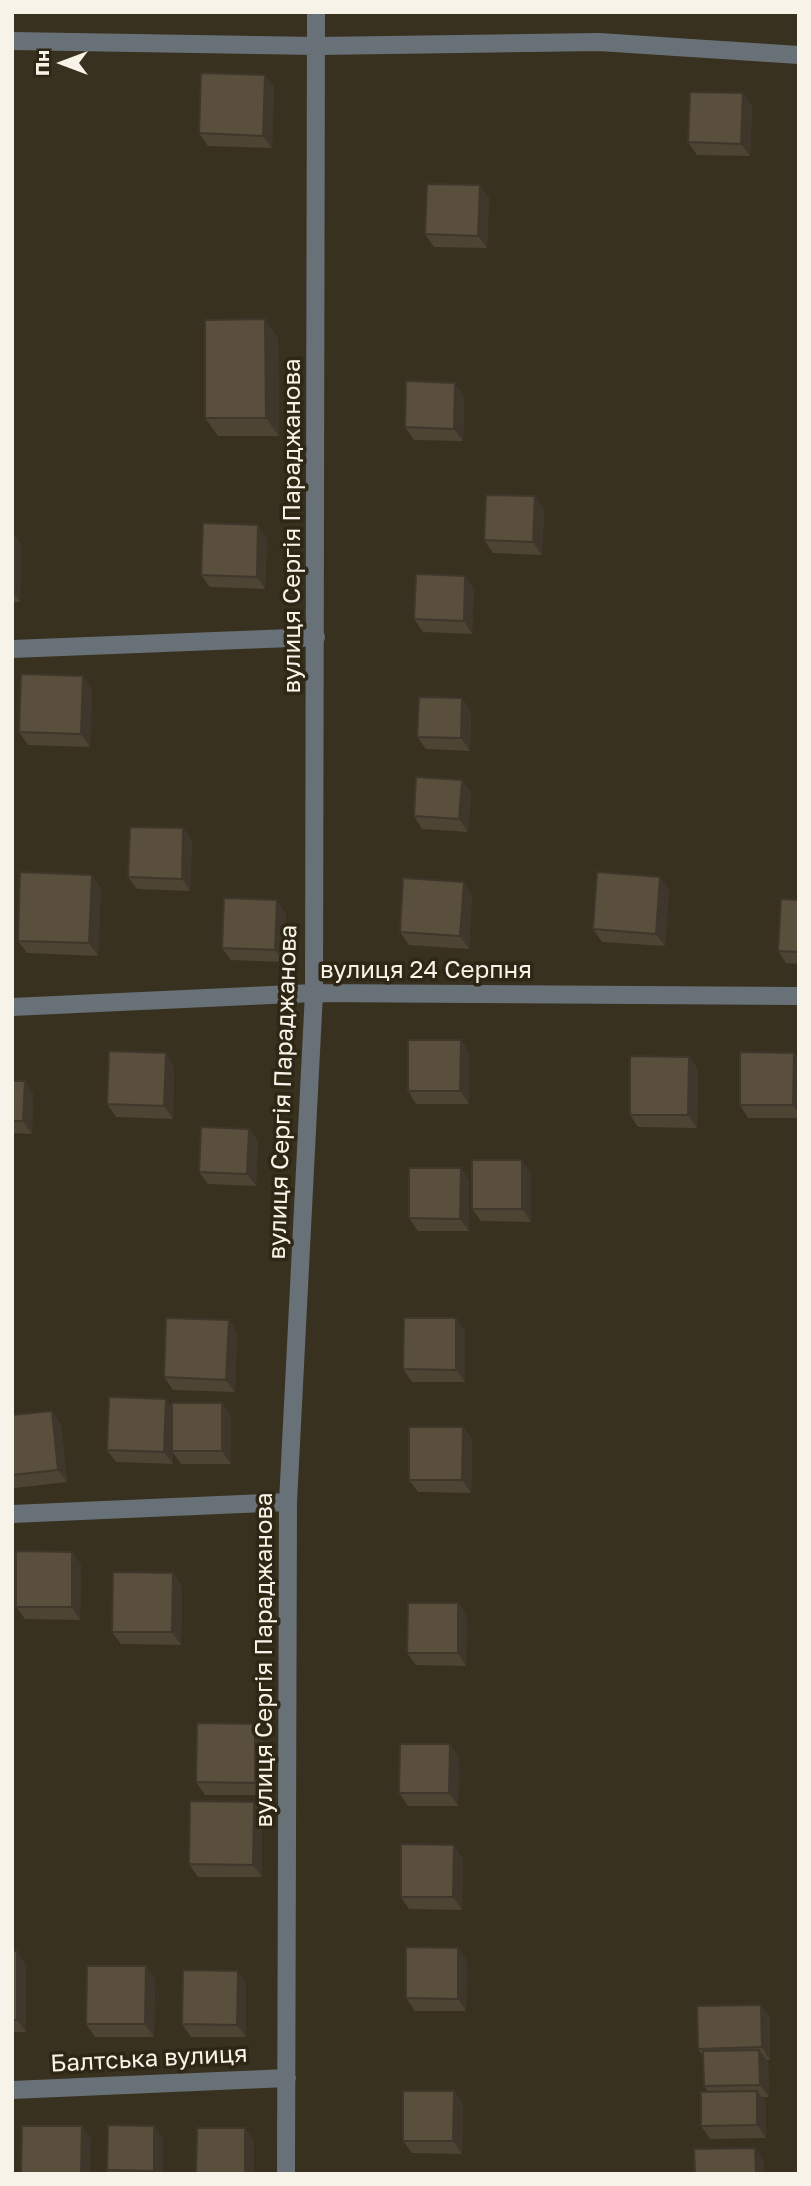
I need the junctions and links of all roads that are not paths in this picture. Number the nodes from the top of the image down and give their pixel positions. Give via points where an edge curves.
1 (316, 12) edge
2 (12, 41) edge
3 (317, 46) junction
4 (799, 55) edge
5 (316, 637) junction
6 (12, 649) edge
7 (314, 993) junction
8 (799, 996) edge
9 (12, 1007) edge
10 (288, 1502) junction
11 (12, 1514) edge
12 (287, 2078) junction
13 (12, 2090) edge
14 (286, 2174) edge

1 - 3 street, вулиця Сергія Параджанова
2 - 3 street
3 - 4 street via 598,42
3 - 5 street, вулиця Сергія Параджанова
5 - 6 street
5 - 7 street, вулиця Сергія Параджанова
7 - 8 street, вулиця 24 Серпня
7 - 9 street, вулиця 24 Серпня
7 - 10 street, вулиця Сергія Параджанова
10 - 11 street
10 - 12 street, вулиця Сергія Параджанова
12 - 13 street, Балтська вулиця
12 - 14 street, вулиця Сергія Параджанова

